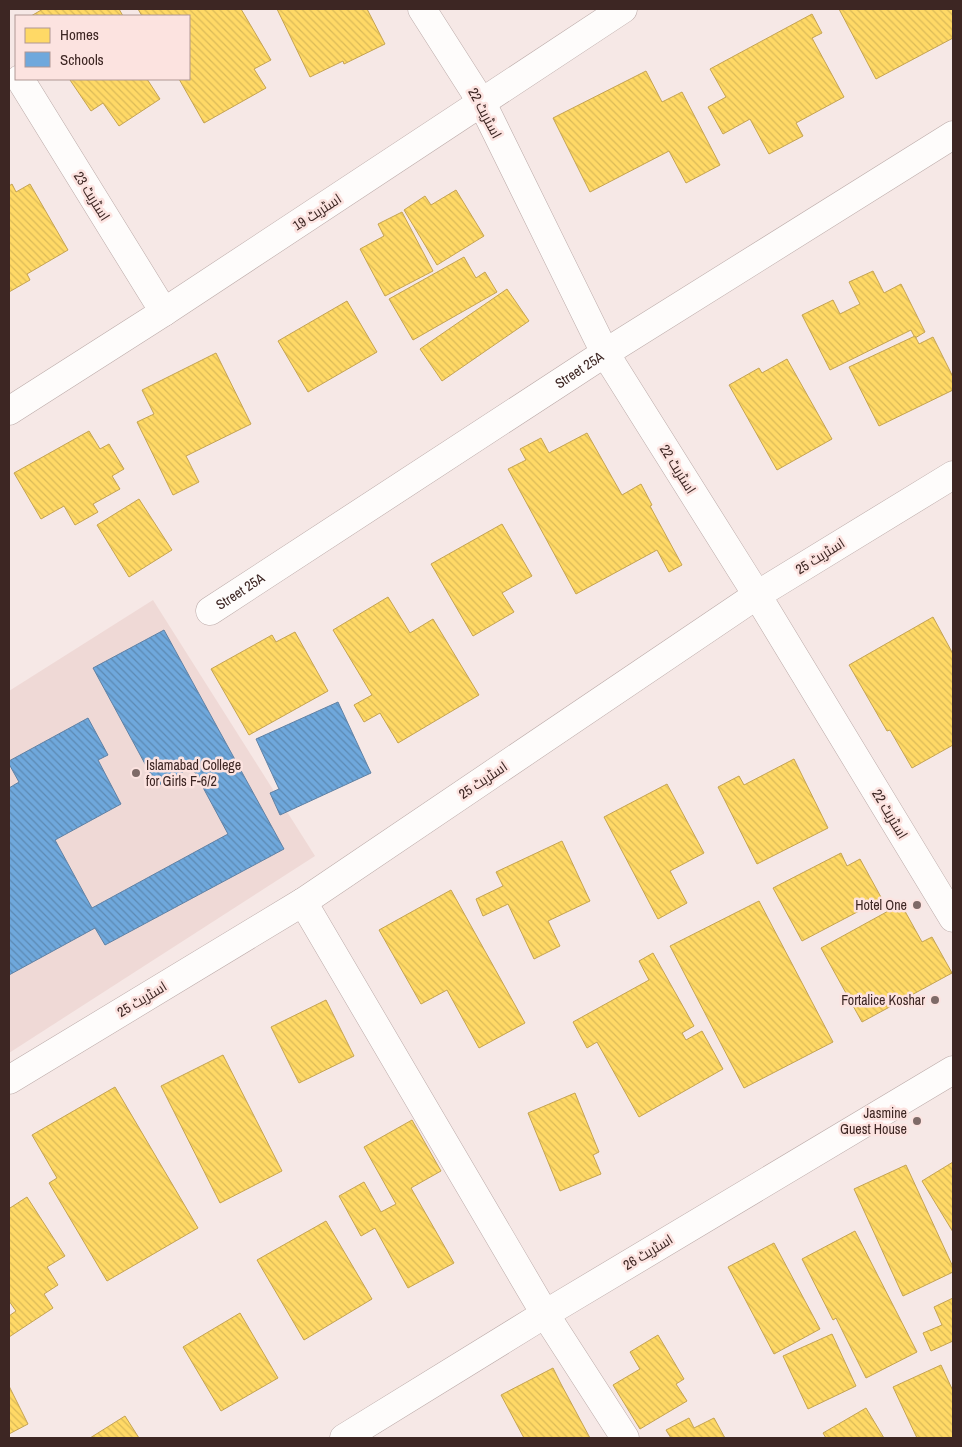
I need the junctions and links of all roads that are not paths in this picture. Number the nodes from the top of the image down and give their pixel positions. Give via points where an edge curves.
1 (422, 9) edge
2 (622, 9) edge
3 (21, 80) edge
4 (482, 103) junction
5 (953, 135) edge
6 (164, 312) junction
7 (605, 353) junction
8 (9, 411) edge
9 (953, 475) edge
10 (757, 595) junction
11 (210, 611) dead end
12 (303, 902) junction
13 (953, 918) edge
14 (953, 1070) edge
15 (9, 1080) edge
16 (545, 1314) junction
17 (344, 1438) edge
18 (625, 1438) edge

1 - 4 street, اسٹریٹ 22
2 - 4 street, اسٹریٹ 19
3 - 6 street, اسٹریٹ 23
4 - 6 street, اسٹریٹ 19
4 - 7 street, اسٹریٹ 22
5 - 7 street, Street 25A
6 - 8 street, اسٹریٹ 19
7 - 10 street, اسٹریٹ 22
7 - 11 street, Street 25A
9 - 10 street, اسٹریٹ 25
10 - 12 street, اسٹریٹ 25
10 - 13 street, اسٹریٹ 22
12 - 15 street, اسٹریٹ 25
12 - 16 street
14 - 16 street, اسٹریٹ 26
16 - 17 street, اسٹریٹ 26
16 - 18 street

